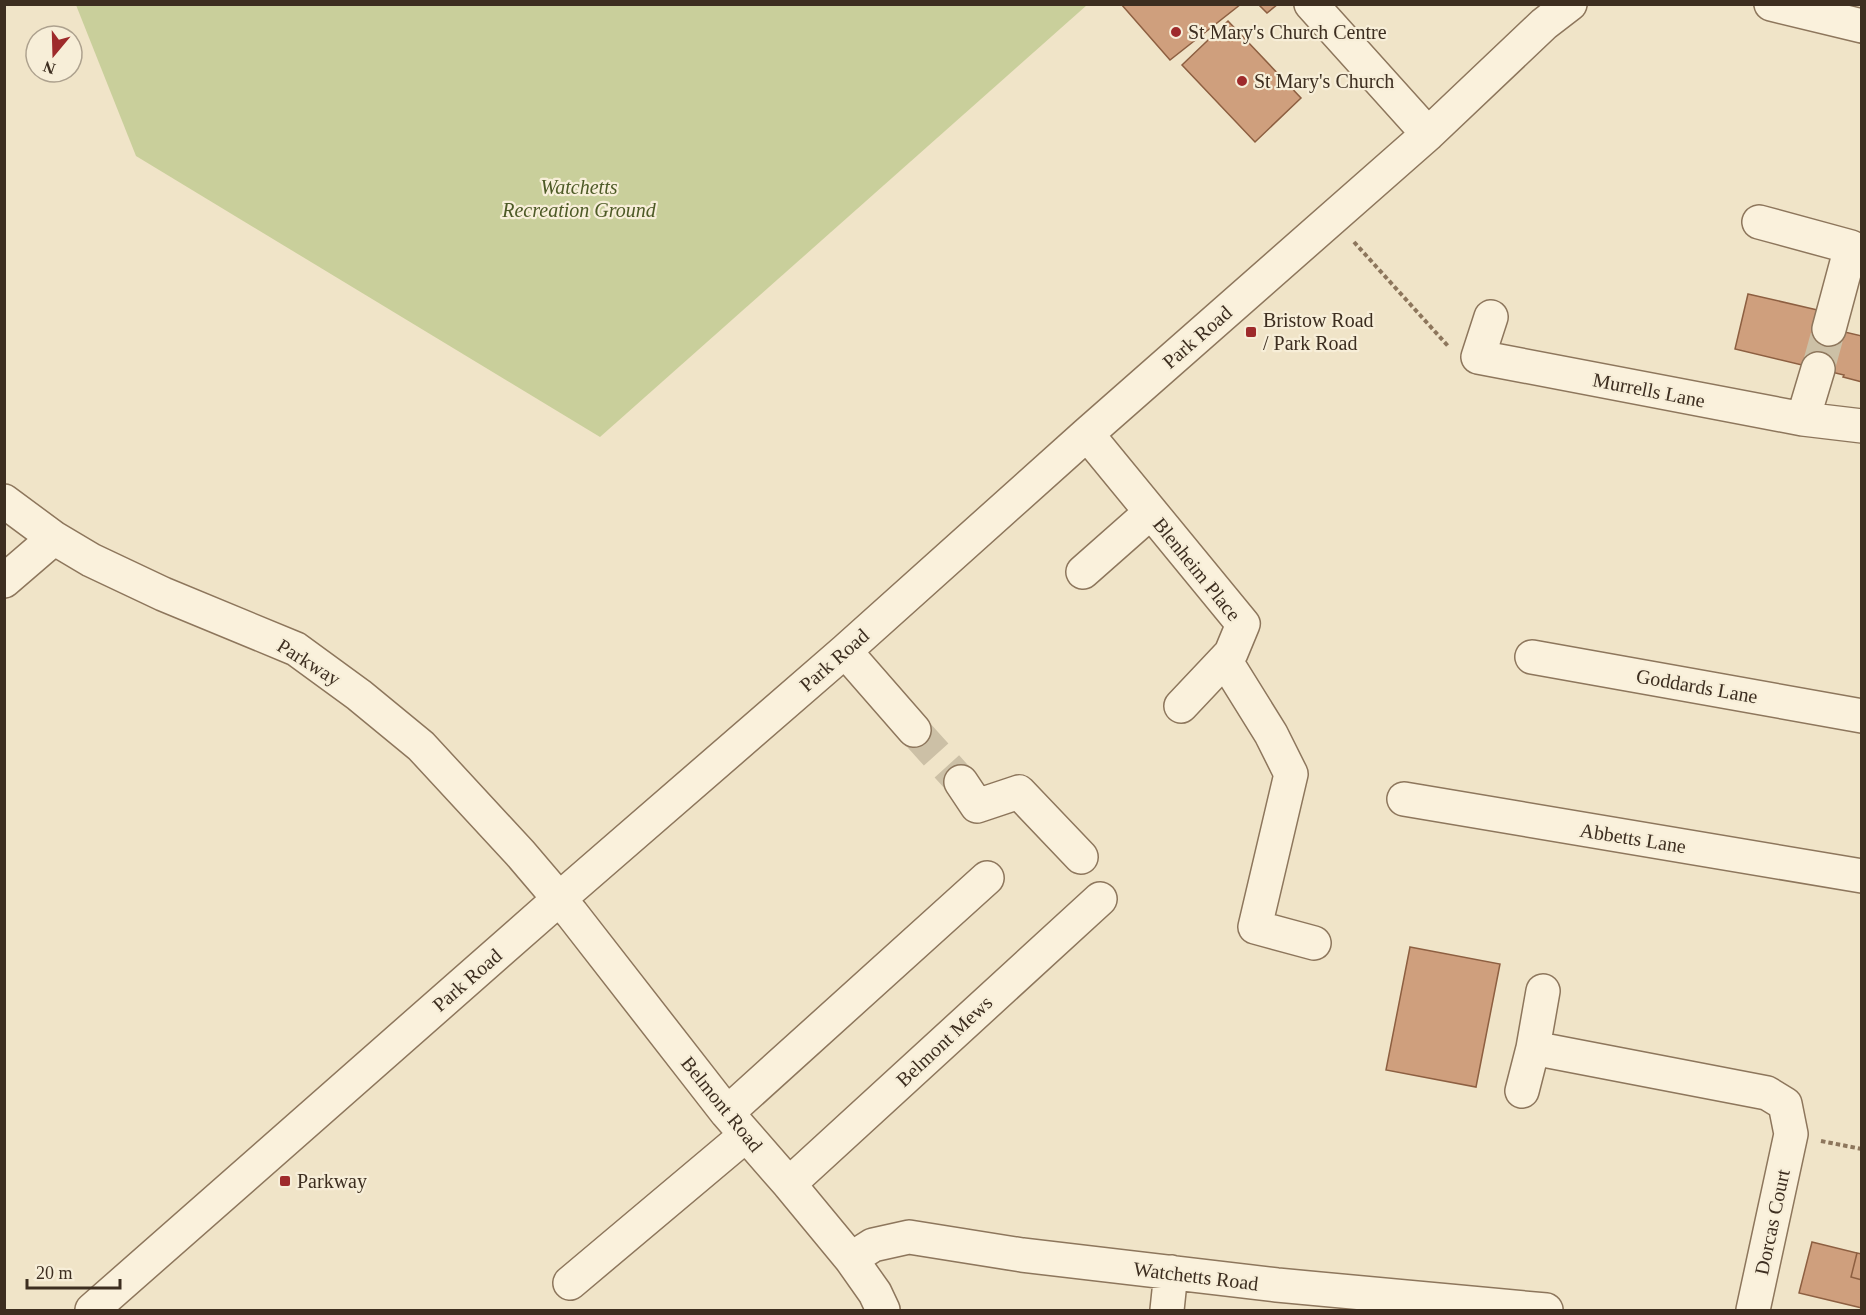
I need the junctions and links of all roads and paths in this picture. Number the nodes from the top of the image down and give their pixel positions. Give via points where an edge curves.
1 (1311, 4) edge
2 (1570, 4) edge
3 (1771, 4) edge
4 (1862, 26) edge
5 (1419, 124) junction
6 (1759, 222) dead end
7 (1352, 239) dead end
8 (1491, 317) dead end
9 (1829, 329) tunnel mouth
10 (1478, 357) junction
11 (1818, 369) tunnel mouth
12 (1803, 419) junction
13 (1862, 426) edge
14 (1087, 434) junction
15 (4, 501) edge
16 (1151, 512) junction
17 (54, 538) junction
18 (1083, 572) dead end
19 (4, 581) edge
20 (845, 651) junction
21 (1532, 657) dead end
22 (1225, 660) junction
23 (1181, 706) dead end
24 (1862, 716) edge
25 (914, 730) tunnel mouth
26 (961, 782) tunnel mouth
27 (1404, 800) dead end
28 (1081, 857) dead end
29 (1862, 876) edge
30 (987, 878) dead end
31 (1779, 884) dead end
32 (1862, 897) edge
33 (559, 899) junction
34 (1100, 899) dead end
35 (1314, 943) dead end
36 (1543, 991) dead end
37 (1533, 1048) junction
38 (1522, 1091) dead end
39 (737, 1124) junction
40 (1791, 1134) junction
41 (1862, 1149) edge
42 (789, 1184) junction
43 (851, 1259) junction
44 (1171, 1272) junction
45 (570, 1283) dead end
46 (92, 1311) edge
47 (883, 1311) edge
48 (1167, 1311) edge
49 (1546, 1311) edge
50 (1753, 1311) edge

1 - 5 street
2 - 5 street, Park Road
3 - 4 street
5 - 14 street, Park Road
6 - 9 street via 1851,247
7 - 10 path via 1455,354
8 - 10 street
10 - 12 street, Murrells Lane
11 - 12 street
12 - 13 street, Murrells Lane
14 - 16 street, Blenheim Place
14 - 20 street, Park Road
15 - 17 street, Parkway
16 - 18 street
16 - 22 street, Blenheim Place via 1244,624
17 - 19 street
17 - 33 street, Parkway via 163,594 296,649 359,694 420,747
20 - 25 street
20 - 33 street, Park Road
21 - 24 street, Goddards Lane
22 - 23 street, Blenheim Place
22 - 35 street via 1291,774 1255,927
26 - 28 street via 977,806 1019,792
27 - 29 street, Abbetts Lane
30 - 39 street
31 - 32 street
33 - 39 street, Belmont Road
33 - 46 street, Park Road
34 - 42 street, Belmont Mews
36 - 37 street
37 - 38 street
37 - 40 street via 1767,1093 1785,1104
39 - 42 street, Belmont Road
39 - 45 street
40 - 41 path
40 - 50 street, Dorcas Court
42 - 43 street, Belmont Road
43 - 44 street, Watchetts Road via 873,1245 909,1238
43 - 47 street, Belmont Road
44 - 48 street
44 - 49 street, Watchetts Road

